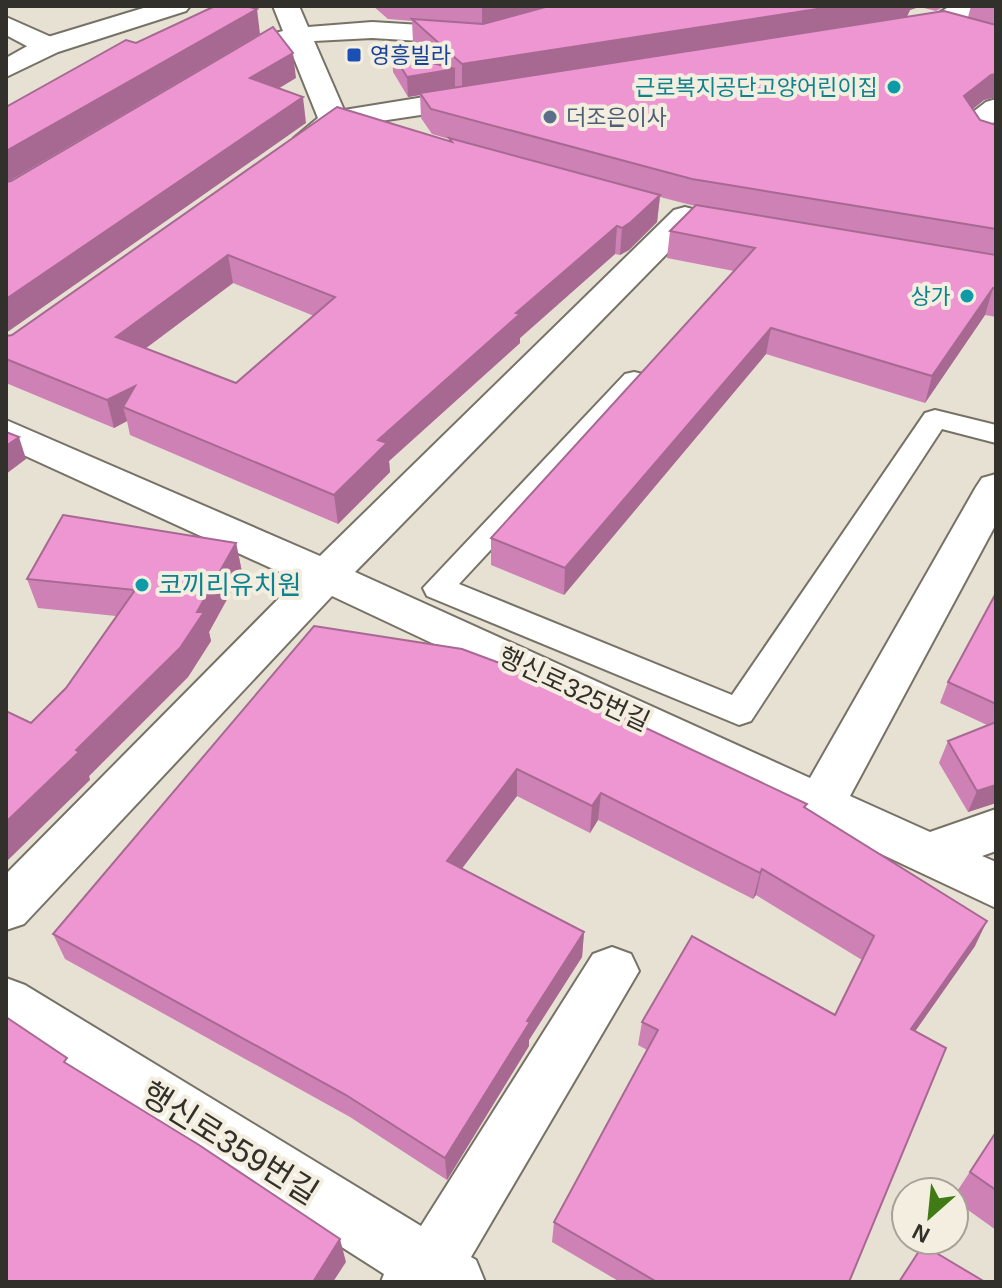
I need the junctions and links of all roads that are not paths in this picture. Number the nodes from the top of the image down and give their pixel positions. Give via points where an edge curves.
1 (177, 6) edge
2 (286, 6) edge
3 (884, 6) edge
4 (968, 19) edge
5 (940, 24) junction
6 (6, 25) edge
7 (497, 33) edge
8 (878, 34) edge
9 (298, 35) junction
10 (48, 46) junction
11 (254, 51) edge
12 (6, 69) edge
13 (505, 93) edge
14 (996, 108) edge
15 (334, 120) junction
16 (395, 137) edge
17 (996, 141) edge
18 (285, 154) edge
19 (685, 216) edge
20 (634, 380) edge
21 (6, 432) edge
22 (996, 434) edge
23 (996, 487) edge
24 (326, 576) junction
25 (821, 803) junction
26 (996, 830) edge
27 (928, 854) junction
28 (996, 886) edge
29 (6, 908) edge
30 (612, 971) dead end
31 (6, 1003) edge
32 (432, 1277) edge

1 - 10 street
2 - 9 street
3 - 5 street
4 - 5 street
5 - 8 street
6 - 10 street
7 - 9 street via 482,37 368,29
9 - 11 street
9 - 15 street
10 - 12 street
13 - 15 street
14 - 17 street via 975,122 986,138
15 - 16 street
15 - 18 street
19 - 24 street
20 - 22 lane via 438,588 739,712 935,419
21 - 24 street, 행신로325번길
23 - 25 street
24 - 25 street, 행신로325번길
24 - 29 street
25 - 27 street, 행신로325번길
26 - 27 street
27 - 28 street, 행신로325번길
30 - 32 street
31 - 32 street, 행신로359번길

